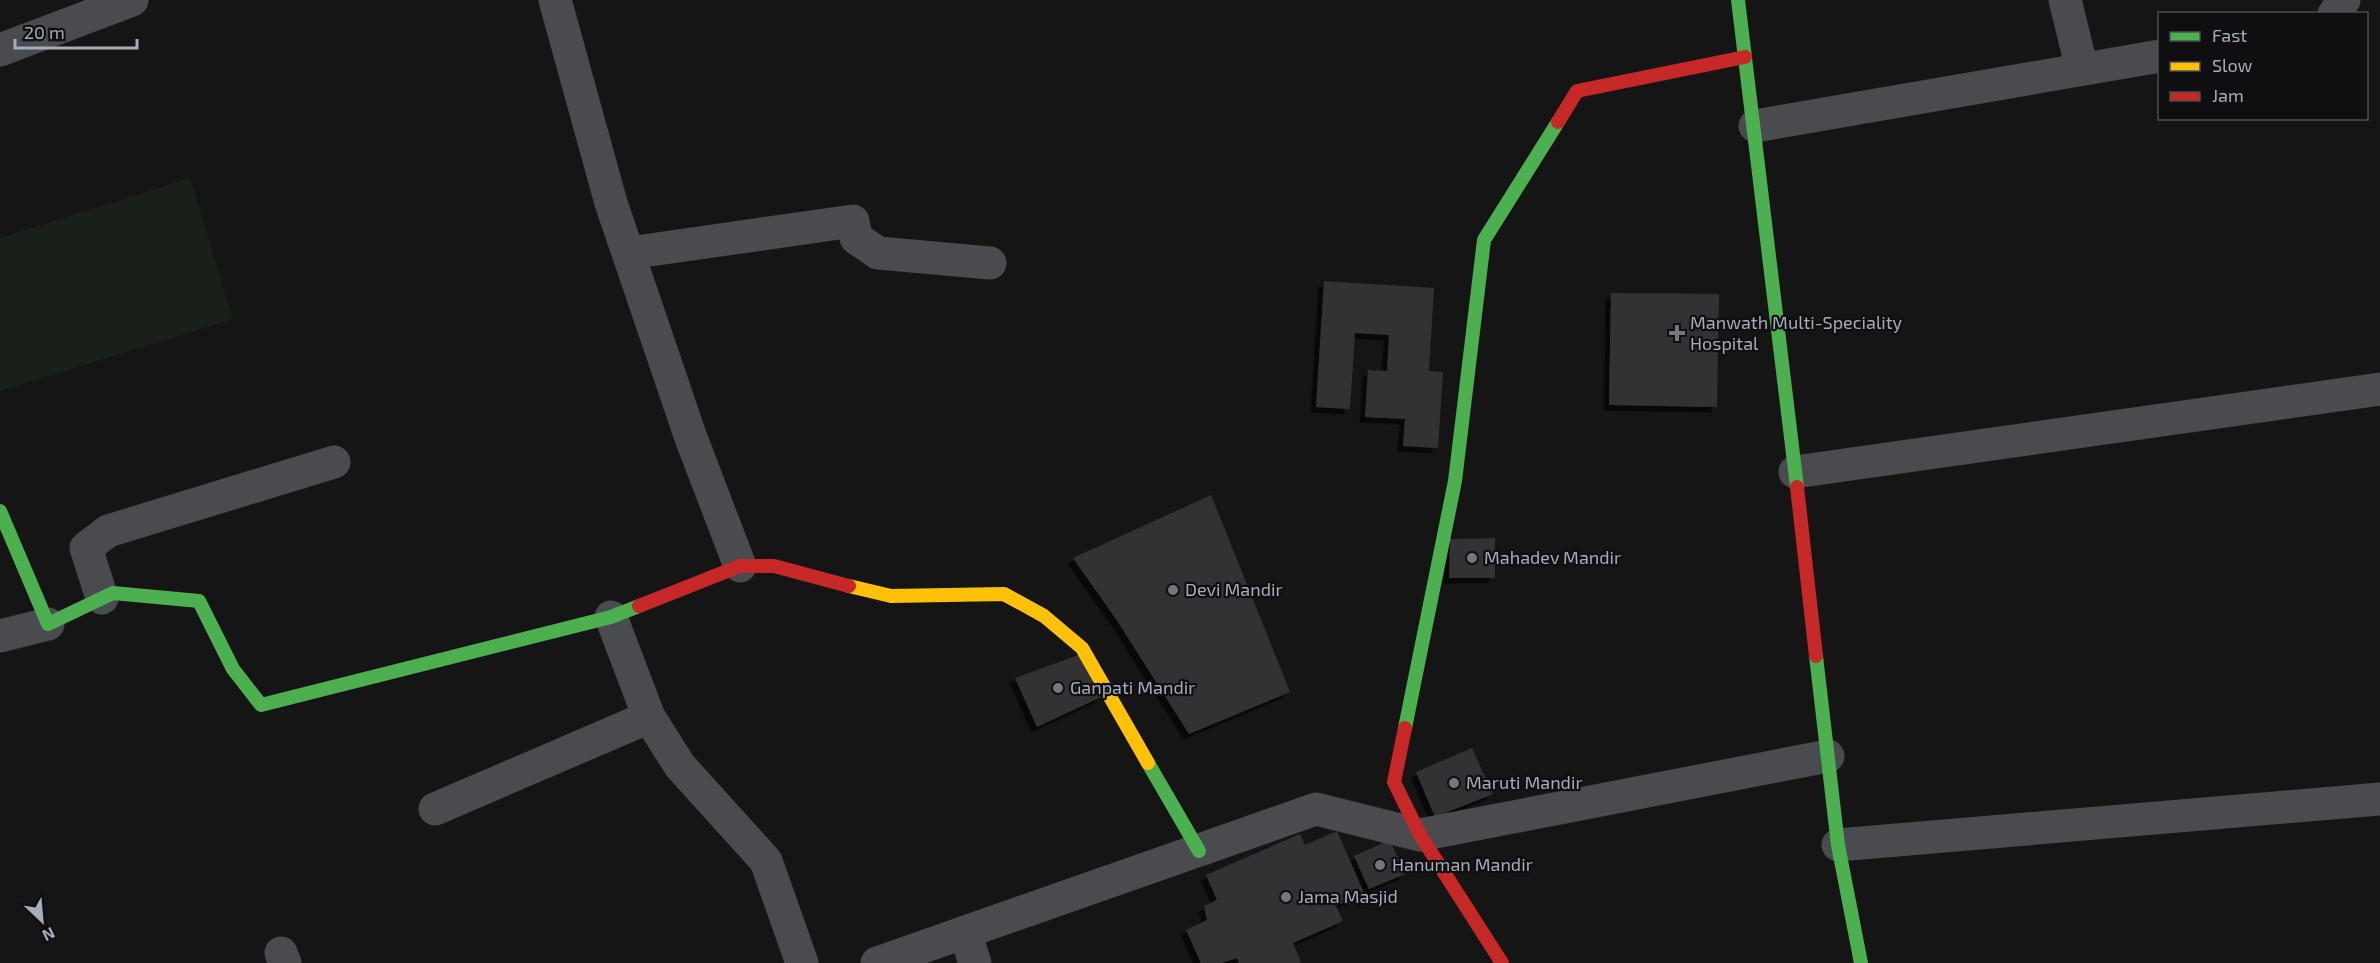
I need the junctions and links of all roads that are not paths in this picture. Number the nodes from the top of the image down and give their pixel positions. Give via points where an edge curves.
1 (132, 0) edge
2 (555, 0) edge
3 (1738, 0) edge
4 (2065, 0) edge
5 (0, 50) edge
6 (2158, 56) edge
7 (1745, 57) junction
8 (2082, 69) junction
9 (1755, 126) junction
10 (629, 253) junction
11 (990, 263) dead end
12 (2380, 389) edge
13 (334, 462) dead end
14 (1795, 472) junction
15 (0, 511) edge
16 (740, 566) junction
17 (102, 598) junction
18 (611, 617) junction
19 (48, 624) junction
20 (0, 636) edge
21 (649, 717) junction
22 (1828, 756) junction
23 (2380, 799) edge
24 (435, 809) dead end
25 (1420, 835) junction
26 (1838, 845) junction
27 (1199, 851) junction
28 (965, 932) junction
29 (802, 963) edge
30 (877, 963) edge
31 (975, 963) edge
32 (1502, 963) edge
33 (1861, 963) edge

1 - 5 street
2 - 10 street via 611,203
3 - 7 street
4 - 8 street
6 - 8 street
7 - 9 street
7 - 25 street via 1577,91 1484,240 1455,481 1394,782
8 - 9 street
9 - 14 street
10 - 11 street via 853,221 856,238 878,253
10 - 16 street via 691,438
12 - 14 street
13 - 17 street via 108,531 86,548
14 - 22 street
15 - 19 street
16 - 18 street
16 - 27 street via 774,566 891,597 1004,594 1044,616 1082,648
17 - 18 street via 113,593 199,601 241,683 261,705
17 - 19 street
18 - 21 street
19 - 20 street
21 - 24 street
21 - 29 street via 680,766 766,861
22 - 25 street
22 - 26 street
23 - 26 street
25 - 27 street via 1316,809
25 - 32 street
26 - 33 street
27 - 28 street
28 - 30 street
28 - 31 street

